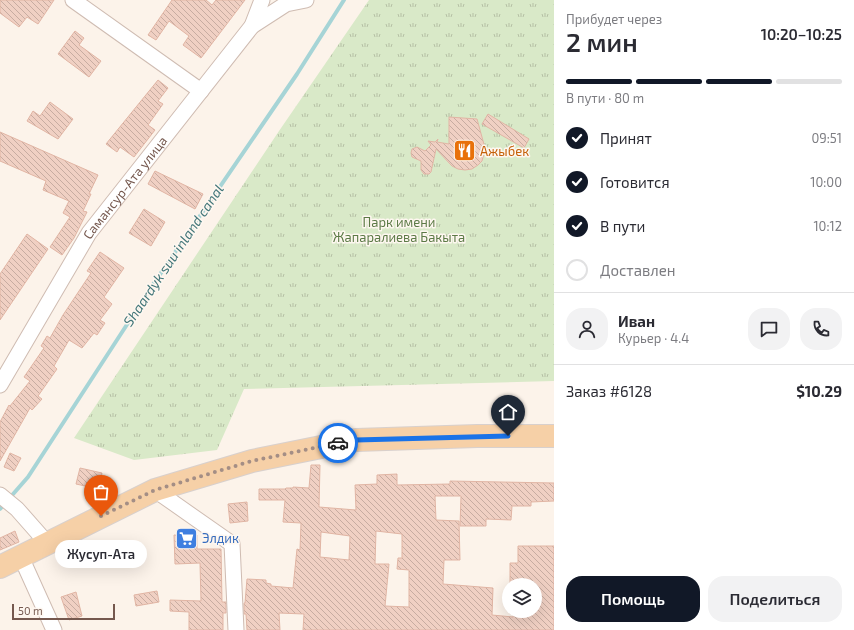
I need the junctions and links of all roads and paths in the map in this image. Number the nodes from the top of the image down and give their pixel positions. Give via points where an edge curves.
1 (73, 0) edge
2 (262, 0) edge
3 (306, 0) edge
4 (252, 26) junction
5 (201, 91) junction
6 (0, 384) edge
7 (554, 436) edge
8 (155, 490) junction
9 (0, 496) edge
10 (47, 543) junction
11 (20, 556) junction
12 (0, 568) edge
13 (54, 630) edge
14 (236, 630) edge

1 - 5 street
2 - 4 street, Самансур-Ата улица
3 - 4 street via 286,4
4 - 5 street, Самансур-Ата улица
5 - 6 street, Самансур-Ата улица via 89,233
7 - 8 main road via 356,440 252,461
8 - 10 main road
8 - 14 street via 232,544
9 - 10 street via 17,509
10 - 11 main road
11 - 12 main road
11 - 13 street

